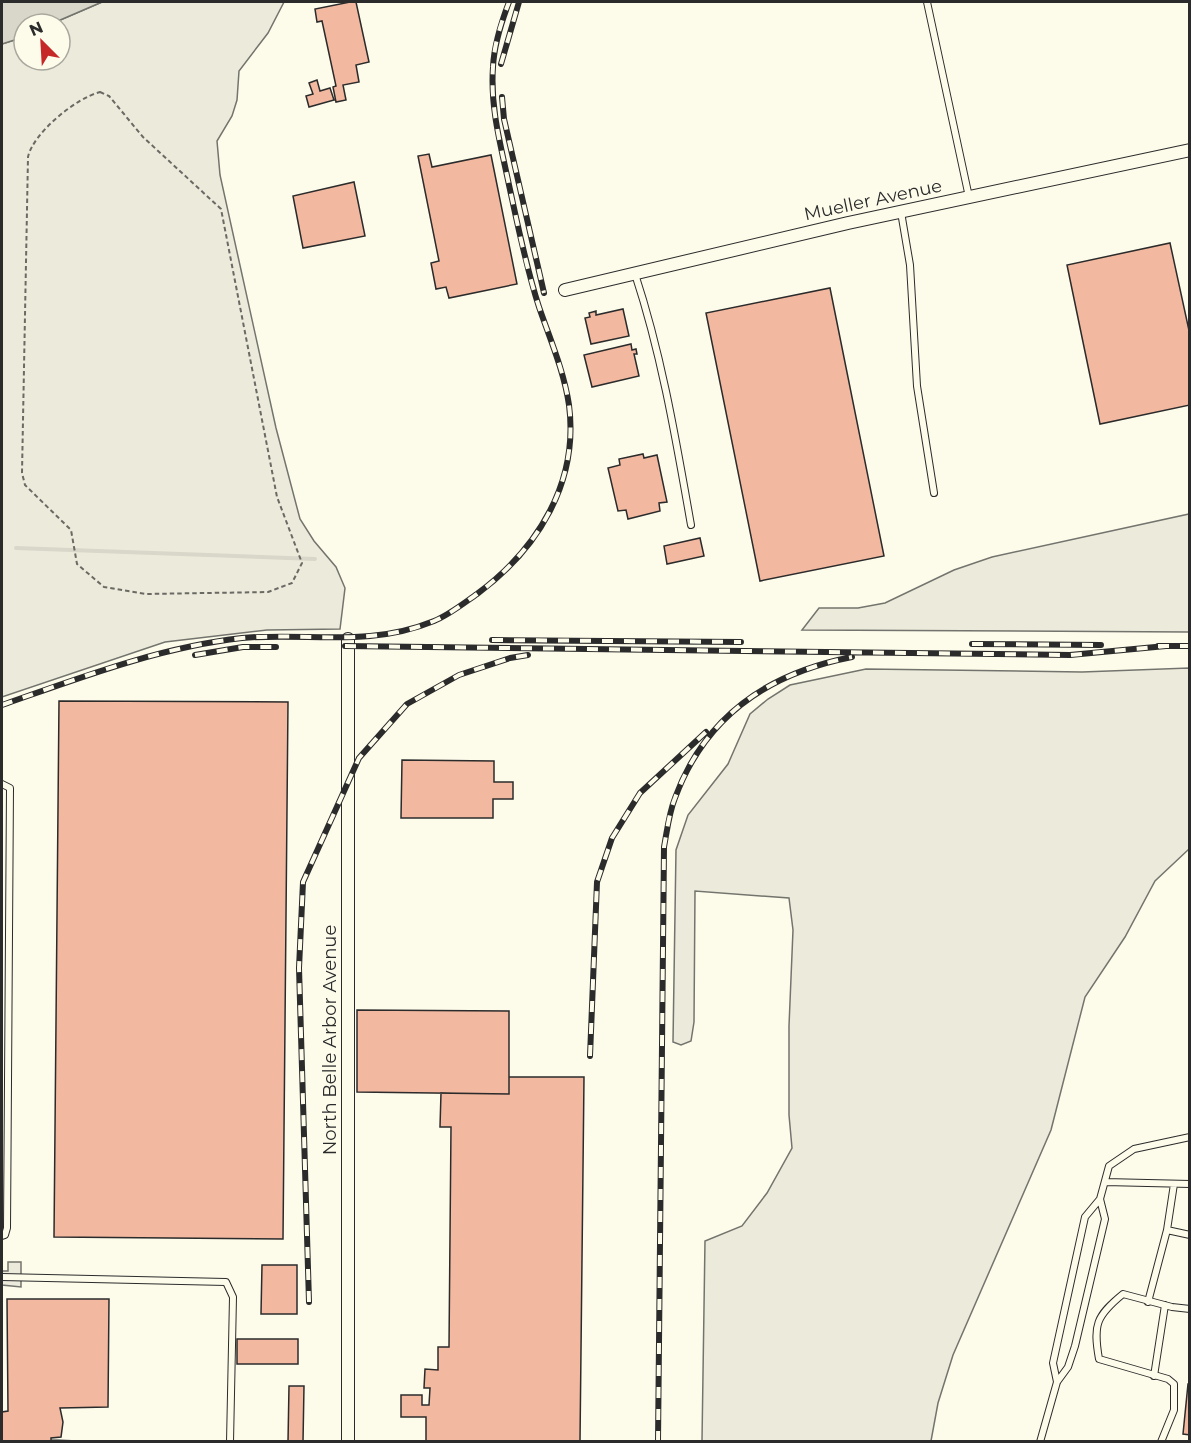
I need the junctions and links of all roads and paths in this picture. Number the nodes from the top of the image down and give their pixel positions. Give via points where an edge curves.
1 (927, 2) edge
2 (1190, 150) edge
3 (969, 197) junction
4 (901, 211) junction
5 (635, 273) junction
6 (566, 290) dead end
7 (934, 493) dead end
8 (691, 525) dead end
9 (302, 563) joint
10 (348, 639) dead end
11 (2, 784) edge
12 (1190, 1137) edge
13 (1105, 1182) junction
14 (1174, 1184) junction
15 (1190, 1184) edge
16 (1100, 1199) junction
17 (1167, 1230) junction
18 (1190, 1235) edge
19 (2, 1236) edge
20 (2, 1277) edge
21 (1148, 1302) junction
22 (1165, 1305) junction
23 (1190, 1309) edge
24 (1154, 1376) junction
25 (1057, 1382) junction
26 (230, 1442) edge
27 (348, 1442) edge
28 (1040, 1442) edge
29 (1161, 1442) edge

1 - 3 lane
2 - 3 street, Mueller Avenue
3 - 4 street, Mueller Avenue
4 - 5 street, Mueller Avenue
4 - 7 lane via 910,265 917,386
5 - 6 street, Mueller Avenue
5 - 8 lane via 650,320 679,448
9 - 9 path via 277,497 221,209 143,137 110,96 100,92 87,96 31,146 28,157 22,473 25,485 71,530 77,564 104,587 147,594 268,592 292,583
10 - 27 street, North Belle Arbor Avenue
11 - 19 lane via 10,788 10,800 7,1228
12 - 13 lane via 1134,1149 1109,1166
13 - 14 lane
13 - 16 lane
14 - 15 lane
14 - 17 lane
16 - 25 lane via 1105,1219 1075,1346 1068,1367
16 - 25 lane via 1085,1217 1053,1363
17 - 18 lane
17 - 21 lane
20 - 26 lane via 226,1282 233,1297
21 - 22 lane
21 - 24 lane via 1123,1294 1103,1310 1094,1332 1099,1359
22 - 23 lane
22 - 24 lane
24 - 29 lane via 1174,1384 1174,1410
25 - 28 lane

